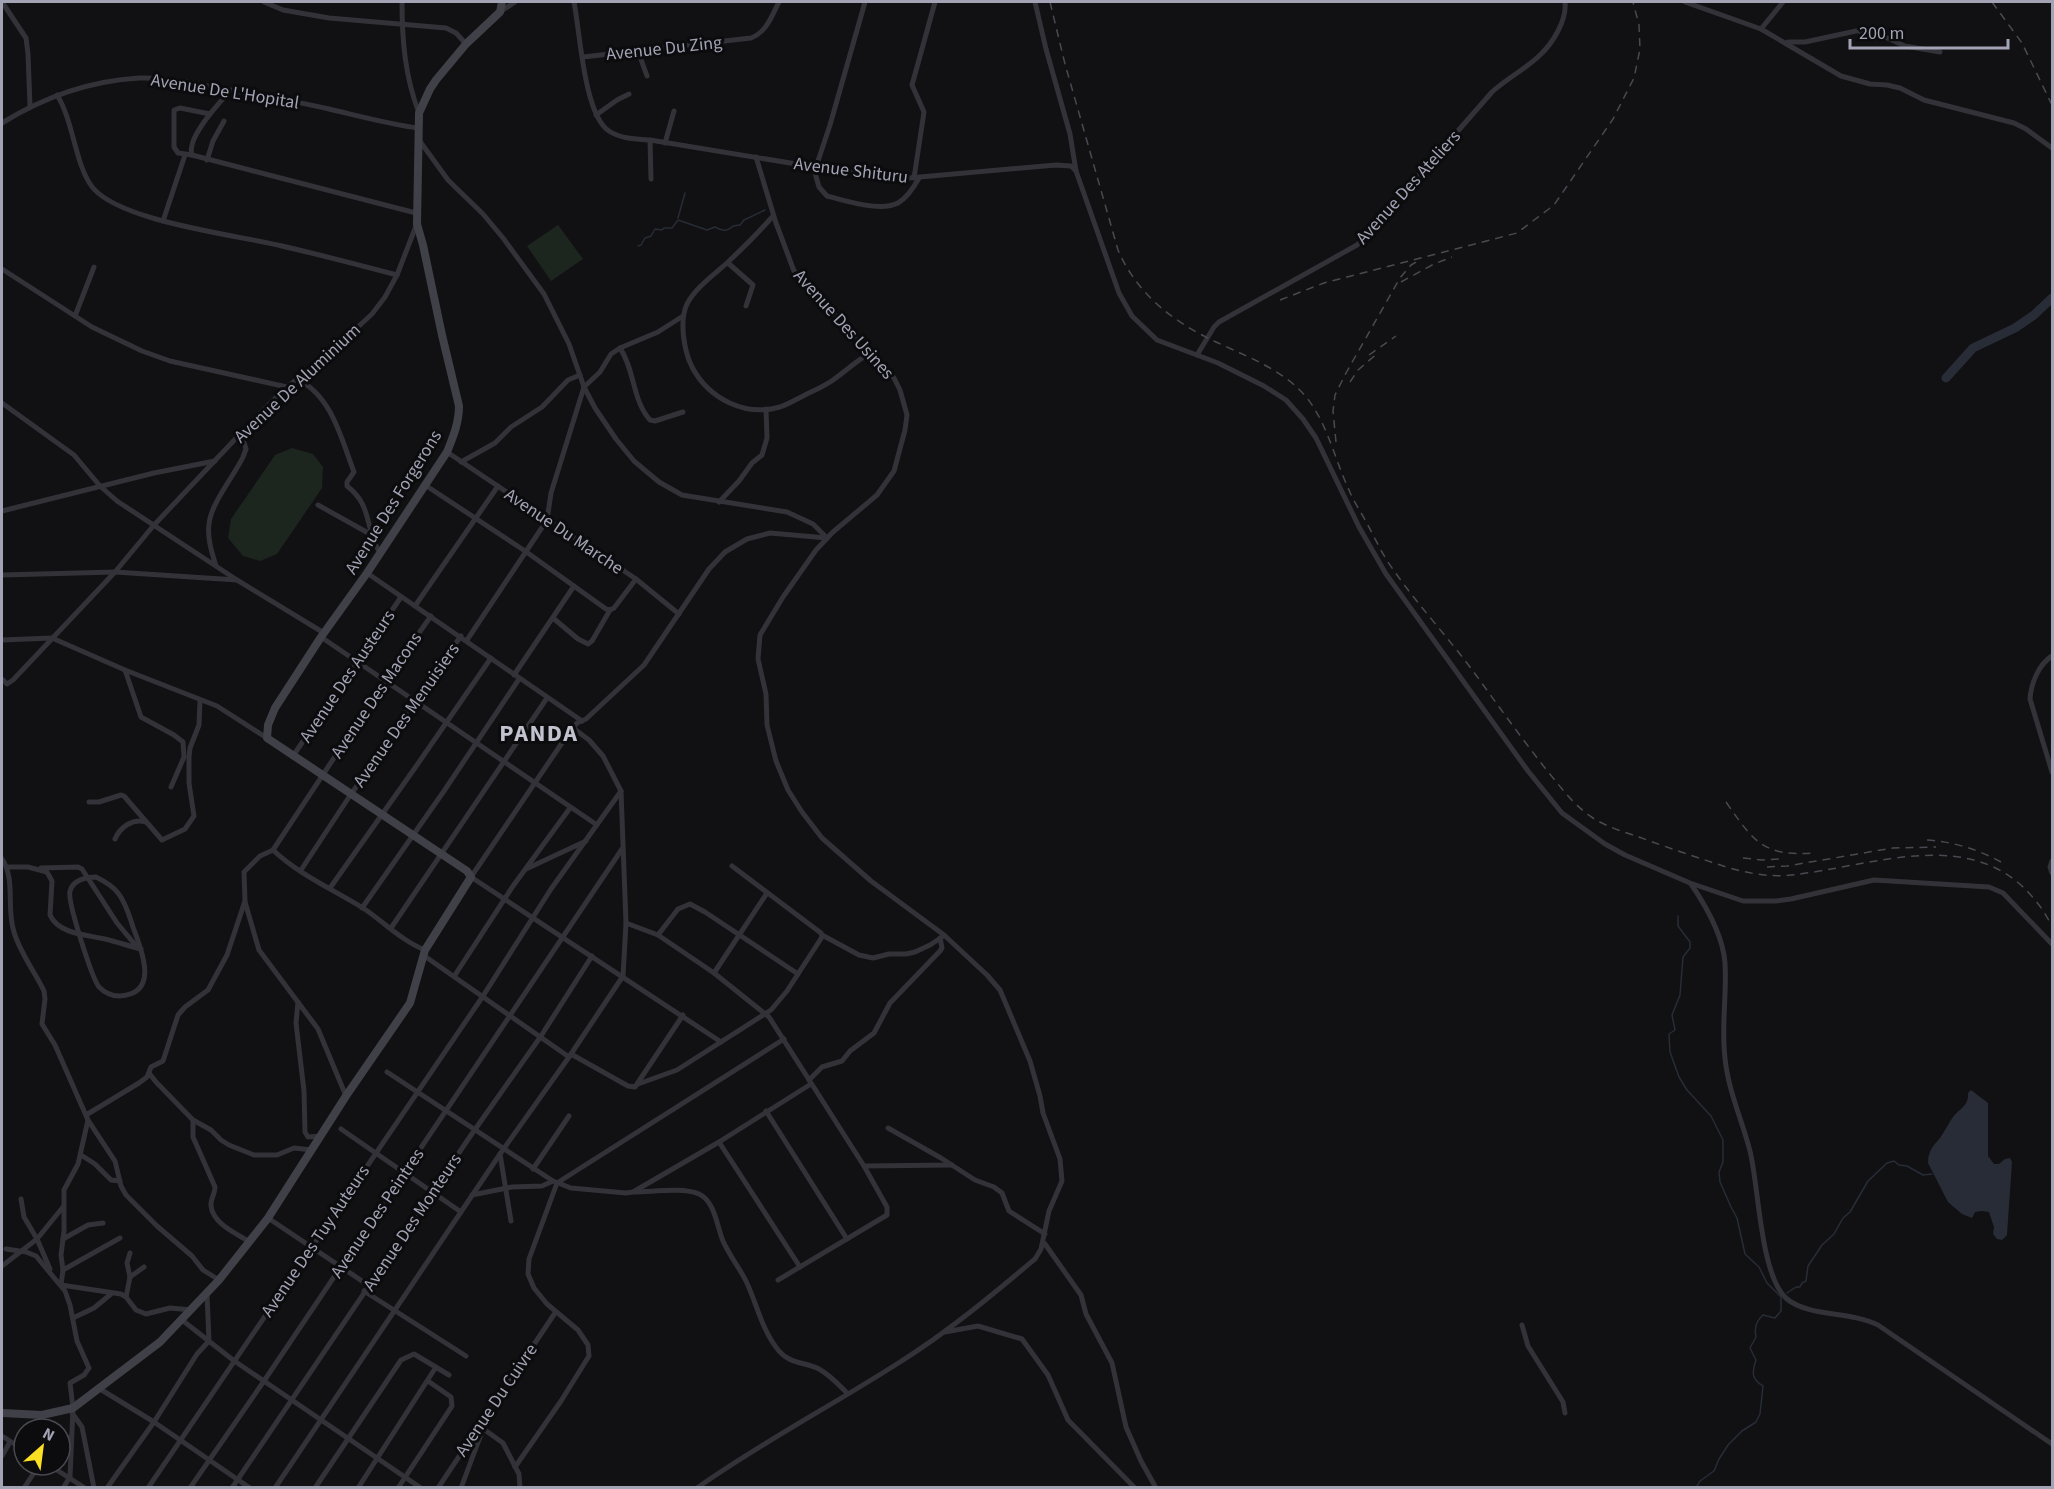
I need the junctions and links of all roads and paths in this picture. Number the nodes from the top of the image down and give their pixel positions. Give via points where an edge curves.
1 (2, 2) edge
2 (264, 2) edge
3 (402, 2) edge
4 (502, 2) edge
5 (515, 2) edge
6 (574, 2) edge
7 (779, 2) edge
8 (865, 2) edge
9 (934, 2) edge
10 (1035, 2) edge
11 (1565, 2) edge
12 (1685, 2) edge
13 (1784, 2) edge
14 (500, 12) junction
15 (402, 24) junction
16 (1761, 29) junction
17 (1786, 42) junction
18 (466, 44) junction
19 (638, 51) junction
20 (1940, 52) dead end
21 (583, 57) junction
22 (647, 76) dead end
23 (230, 91) junction
24 (629, 94) dead end
25 (57, 95) junction
26 (30, 106) junction
27 (674, 111) dead end
28 (419, 113) junction
29 (210, 114) junction
30 (596, 115) junction
31 (224, 121) dead end
32 (2, 123) edge
33 (418, 128) junction
34 (418, 138) junction
35 (650, 140) junction
36 (665, 143) junction
37 (2052, 148) edge
38 (188, 155) junction
39 (756, 157) junction
40 (207, 160) junction
41 (816, 167) junction
42 (1076, 171) junction
43 (917, 178) junction
44 (651, 179) dead end
45 (417, 213) junction
46 (773, 216) junction
47 (163, 221) junction
48 (417, 224) junction
49 (728, 263) junction
50 (94, 267) dead end
51 (2, 268) edge
52 (397, 275) junction
53 (746, 306) dead end
54 (75, 316) junction
55 (683, 316) junction
56 (620, 348) junction
57 (870, 353) junction
58 (1197, 355) junction
59 (580, 375) junction
60 (297, 379) junction
61 (287, 387) junction
62 (584, 387) junction
63 (2, 403) edge
64 (766, 409) junction
65 (683, 412) dead end
66 (241, 434) junction
67 (447, 452) junction
68 (215, 461) junction
69 (461, 462) junction
70 (425, 485) junction
71 (100, 486) junction
72 (498, 486) junction
73 (719, 502) junction
74 (318, 505) dead end
75 (2, 511) edge
76 (475, 518) junction
77 (547, 520) junction
78 (154, 525) junction
79 (370, 534) junction
80 (827, 538) junction
81 (525, 551) junction
82 (380, 553) junction
83 (216, 566) junction
84 (115, 572) junction
85 (367, 573) junction
86 (2, 575) edge
87 (636, 579) junction
88 (237, 580) junction
89 (574, 586) junction
90 (401, 597) junction
91 (416, 606) junction
92 (610, 610) junction
93 (679, 614) junction
94 (431, 616) junction
95 (553, 618) junction
96 (322, 635) junction
97 (461, 636) junction
98 (52, 638) junction
99 (2, 640) edge
100 (467, 640) junction
101 (2052, 656) edge
102 (491, 657) junction
103 (357, 662) junction
104 (124, 670) junction
105 (516, 677) junction
106 (2, 679) edge
107 (385, 681) junction
108 (8, 684) junction
109 (2, 690) edge
110 (547, 698) junction
111 (414, 700) junction
112 (200, 701) junction
113 (446, 721) junction
114 (582, 721) junction
115 (573, 728) junction
116 (267, 738) junction
117 (476, 742) junction
118 (293, 756) junction
119 (505, 761) junction
120 (2052, 772) edge
121 (322, 774) junction
122 (536, 783) junction
123 (171, 787) dead end
124 (621, 791) junction
125 (351, 794) junction
126 (89, 802) dead end
127 (570, 808) junction
128 (383, 815) junction
129 (146, 822) junction
130 (597, 825) junction
131 (413, 835) junction
132 (115, 839) dead end
133 (587, 840) junction
134 (623, 848) junction
135 (273, 849) junction
136 (442, 855) junction
137 (2, 859) edge
138 (2052, 861) edge
139 (732, 866) dead end
140 (8, 867) junction
141 (36, 868) junction
142 (301, 870) junction
143 (524, 871) junction
144 (2052, 873) edge
145 (471, 877) junction
146 (87, 878) junction
147 (1690, 883) junction
148 (330, 888) junction
149 (767, 893) junction
150 (505, 899) junction
151 (244, 901) junction
152 (362, 908) junction
153 (532, 917) junction
154 (626, 923) junction
155 (391, 928) junction
156 (80, 934) junction
157 (740, 934) junction
158 (658, 935) junction
159 (822, 935) junction
160 (563, 937) junction
161 (942, 937) junction
162 (2052, 944) edge
163 (141, 949) junction
164 (424, 953) junction
165 (592, 956) junction
166 (714, 973) junction
167 (798, 974) junction
168 (455, 975) junction
169 (623, 976) junction
170 (483, 996) junction
171 (298, 1002) junction
172 (764, 1014) junction
173 (683, 1015) junction
174 (511, 1016) junction
175 (540, 1036) junction
176 (784, 1039) junction
177 (721, 1042) junction
178 (570, 1055) junction
179 (387, 1072) dead end
180 (149, 1073) junction
181 (810, 1082) junction
182 (638, 1084) junction
183 (417, 1090) junction
184 (346, 1096) junction
185 (447, 1110) junction
186 (766, 1111) junction
187 (569, 1116) dead end
188 (87, 1117) junction
189 (193, 1120) junction
190 (888, 1128) dead end
191 (341, 1129) dead end
192 (475, 1129) junction
193 (321, 1136) junction
194 (719, 1142) junction
195 (312, 1150) junction
196 (376, 1152) junction
197 (501, 1152) junction
198 (81, 1155) junction
199 (954, 1165) junction
200 (864, 1166) junction
201 (533, 1169) junction
202 (405, 1172) junction
203 (120, 1181) junction
204 (555, 1182) junction
205 (506, 1188) junction
206 (433, 1192) junction
207 (633, 1192) junction
208 (472, 1195) junction
209 (21, 1199) dead end
210 (64, 1206) junction
211 (461, 1212) junction
212 (268, 1218) junction
213 (511, 1221) dead end
214 (103, 1223) dead end
215 (1045, 1234) junction
216 (37, 1239) junction
217 (63, 1239) junction
218 (120, 1239) dead end
219 (847, 1239) junction
220 (250, 1242) junction
221 (1045, 1244) dead end
222 (311, 1248) junction
223 (6, 1249) dead end
224 (22, 1252) junction
225 (130, 1253) dead end
226 (2, 1266) edge
227 (144, 1267) dead end
228 (341, 1267) junction
229 (800, 1267) junction
230 (63, 1270) junction
231 (53, 1276) junction
232 (130, 1277) junction
233 (219, 1280) junction
234 (778, 1280) dead end
235 (368, 1285) junction
236 (61, 1286) junction
237 (364, 1291) junction
238 (112, 1293) junction
239 (207, 1294) junction
240 (126, 1297) junction
241 (192, 1310) junction
242 (394, 1311) junction
243 (555, 1313) junction
244 (73, 1318) junction
245 (182, 1320) junction
246 (1522, 1324) dead end
247 (944, 1333) junction
248 (209, 1341) junction
249 (466, 1356) dead end
250 (233, 1360) junction
251 (436, 1367) junction
252 (449, 1375) dead end
253 (264, 1381) junction
254 (428, 1381) junction
255 (100, 1389) junction
256 (847, 1393) junction
257 (291, 1399) junction
258 (73, 1411) junction
259 (2, 1413) edge
260 (1565, 1413) dead end
261 (320, 1418) junction
262 (154, 1422) junction
263 (72, 1424) edge
264 (481, 1427) junction
265 (2, 1436) edge
266 (348, 1439) junction
267 (180, 1440) junction
268 (10, 1442) joint
269 (2052, 1444) edge
270 (2, 1456) edge
271 (376, 1458) junction
272 (208, 1459) junction
273 (516, 1467) junction
274 (70, 1477) joint
275 (405, 1477) junction
276 (237, 1480) junction
277 (63, 1488) edge
278 (85, 1488) edge
279 (94, 1488) edge
280 (107, 1488) edge
281 (148, 1488) edge
282 (190, 1488) edge
283 (232, 1488) edge
284 (250, 1488) edge
285 (274, 1488) edge
286 (315, 1488) edge
287 (358, 1488) edge
288 (398, 1488) edge
289 (421, 1488) edge
290 (438, 1488) edge
291 (461, 1488) edge
292 (520, 1488) edge
293 (697, 1488) edge
294 (1135, 1488) edge
295 (1156, 1488) edge

1 - 26 street via 27,45
2 - 15 street via 302,13
3 - 15 street
4 - 14 street
5 - 14 street
6 - 21 street
7 - 19 street, Avenue Du Zing via 758,36
8 - 41 street
9 - 43 street via 912,85 924,112
10 - 42 street
11 - 58 street, Avenue Des Ateliers via 1562,22 1540,56 1492,92 1357,245 1227,317 1210,332
12 - 16 street
13 - 16 street
14 - 18 street
15 - 18 street via 450,30
15 - 28 street via 408,81
16 - 17 street
17 - 20 street via 1872,31 1905,46
17 - 37 street via 1841,76 1900,88 1924,100 2014,123
18 - 28 street via 430,89
19 - 21 street, Avenue Du Zing
19 - 22 street
21 - 30 street
23 - 25 street, Avenue De L'Hopital via 141,78 95,84
23 - 29 street
23 - 33 street, Avenue De L'Hopital
24 - 30 street
25 - 26 street, Avenue De L'Hopital
25 - 47 street via 93,188 117,204
26 - 32 street, Avenue De L'Hopital
27 - 36 street
28 - 33 street, Avenue Des Forgerons
29 - 38 street
29 - 38 street via 174,110 174,147 178,153
30 - 35 street, Avenue Shituru via 616,135
31 - 40 street
33 - 34 street, Avenue Des Forgerons
34 - 45 street, Avenue Des Forgerons
34 - 59 street via 448,180 503,238 544,294
35 - 36 street, Avenue Shituru
35 - 44 street
36 - 39 street, Avenue Shituru
38 - 40 street
38 - 47 street
39 - 41 street, Avenue Shituru
39 - 46 street, Avenue Des Usines
40 - 45 street
41 - 43 street, Avenue Shituru
41 - 43 street via 819,187 827,196 873,206 899,202
42 - 43 street, Avenue Shituru via 1071,166 1056,165
42 - 58 street via 1122,300 1132,316 1157,340
45 - 48 street, Avenue Des Forgerons
46 - 49 street
46 - 57 street, Avenue Des Usines via 794,272
47 - 52 street via 286,246
48 - 52 street, Avenue De Aluminium
48 - 67 street, Avenue Des Forgerons via 459,406
49 - 53 street via 753,285
49 - 55 street via 690,300
50 - 54 street
51 - 54 street
52 - 60 street, Avenue De Aluminium via 372,314
54 - 61 street via 141,351 170,361
55 - 56 street
55 - 64 street via 690,362 706,387 730,404
56 - 62 street
56 - 65 street via 650,420
57 - 64 street via 824,386 789,404
57 - 80 street, Avenue Des Usines via 900,390 906,409 905,430 896,465 886,484
58 - 147 street via 1264,386 1286,400 1303,419 1386,574 1562,813 1624,855
59 - 62 street
59 - 69 street via 568,380 542,407 495,443
60 - 61 street, Avenue De Aluminium
60 - 79 street via 332,414 354,472 347,486 361,498
61 - 66 street, Avenue De Aluminium
62 - 73 street via 608,428 644,470 682,495
62 - 77 street via 551,493
63 - 71 street via 74,455
64 - 73 street via 767,438 762,455
66 - 68 street, Avenue De Aluminium
66 - 83 street via 246,449 209,520
67 - 69 street, Avenue Du Marche
67 - 70 street, Avenue Des Forgerons
68 - 71 street
68 - 78 street, Avenue De Aluminium
69 - 72 street, Avenue Du Marche
70 - 76 street
70 - 82 street, Avenue Des Forgerons
71 - 75 street
71 - 78 street
72 - 76 street
72 - 77 street, Avenue Du Marche
73 - 80 street via 787,513 813,524
74 - 79 street
76 - 81 street
76 - 91 street
77 - 81 street
77 - 87 street, Avenue Du Marche
78 - 83 street
78 - 84 street, Avenue De Aluminium
79 - 82 street
80 - 93 street via 770,533 747,539 717,559
80 - 161 street, Avenue Des Usines via 790,586 760,635 758,659 771,743 788,790 834,849
81 - 89 street
81 - 100 street
82 - 85 street, Avenue Des Forgerons
83 - 88 street
84 - 86 street
84 - 88 street
84 - 98 street, Avenue De Aluminium
85 - 90 street
85 - 96 street, Avenue Des Forgerons
87 - 92 street
87 - 93 street, Avenue Du Marche
88 - 96 street
89 - 92 street
89 - 95 street
90 - 91 street
90 - 103 street, Avenue Des Austeurs
91 - 94 street
92 - 95 street via 588,644
93 - 114 street via 644,665
94 - 97 street
94 - 107 street, Avenue Des Macons
95 - 105 street
96 - 103 street
96 - 116 street, Avenue Des Forgerons via 275,708
97 - 100 street
97 - 111 street, Avenue Des Menuisiers
98 - 99 street
98 - 104 street
98 - 108 street, Avenue De Aluminium
100 - 102 street
101 - 120 street via 2039,671 2030,699
102 - 105 street
102 - 113 street
103 - 107 street
103 - 118 street, Avenue Des Austeurs
104 - 112 street
104 - 123 street via 141,717 183,742 184,757
105 - 110 street
105 - 117 street
106 - 108 street
107 - 111 street
107 - 121 street, Avenue Des Macons
108 - 109 street, Avenue De Aluminium
110 - 114 street
110 - 119 street
111 - 113 street
111 - 125 street, Avenue Des Menuisiers
112 - 116 street via 223,710
112 - 129 street via 199,725 189,757 192,820 185,829 164,840
113 - 117 street
113 - 128 street
114 - 115 street
115 - 122 street
115 - 124 street via 603,756
116 - 118 street
117 - 119 street
117 - 131 street
118 - 121 street
119 - 122 street
119 - 136 street
121 - 125 street
121 - 135 street, Avenue Des Macons
122 - 127 street
122 - 145 street
124 - 130 street, Avenue Des Tuy Auteurs
124 - 134 street
125 - 128 street
125 - 142 street, Avenue Des Menuisiers
126 - 129 street via 123,795
127 - 130 street
127 - 143 street
128 - 131 street
128 - 148 street
129 - 132 street via 129,823
130 - 133 street, Avenue Des Tuy Auteurs
131 - 136 street
131 - 152 street
133 - 143 street
133 - 153 street, Avenue Des Tuy Auteurs
134 - 154 street
134 - 160 street, Avenue Des Peintres
135 - 142 street
135 - 151 street via 244,872
136 - 145 street
136 - 155 street
137 - 140 street
138 - 144 street
139 - 149 street
140 - 141 street
140 - 188 street via 13,930 44,991 42,1024
141 - 146 street via 78,867
141 - 156 street via 51,876 52,919
142 - 148 street
143 - 150 street
145 - 150 street
145 - 164 street
146 - 156 street via 69,893
146 - 163 street via 121,929
146 - 163 street via 101,879 117,891
147 - 162 street via 1743,901 1761,902 1874,880 1989,887 2003,893
147 - 269 street via 1711,919 1725,962 1725,1061 1750,1152 1767,1255 1777,1287 1802,1309 1857,1317 1878,1325
148 - 152 street
149 - 157 street
149 - 159 street
150 - 153 street
150 - 168 street
151 - 171 street via 259,951
151 - 180 street via 234,937 215,980 178,1015 165,1058
152 - 155 street
153 - 160 street
153 - 170 street, Avenue Des Tuy Auteurs
154 - 158 street
154 - 169 street
155 - 164 street
156 - 163 street
156 - 163 street via 95,980 113,996 134,992 142,982 146,970
157 - 158 street via 690,904 678,909
157 - 166 street
157 - 167 street
158 - 166 street
159 - 161 street via 859,955 873,958 915,952
159 - 167 street
160 - 165 street
160 - 174 street, Avenue Des Peintres
161 - 181 street via 940,951 890,1003 874,1033 842,1061 822,1067
161 - 215 street, Avenue Des Usines via 1000,990 1030,1060 1060,1159 1062,1181 1046,1218
164 - 168 street
164 - 184 street via 410,1003
165 - 169 street
165 - 175 street, Avenue Des Monteurs
166 - 172 street
167 - 172 street via 777,1004
168 - 170 street
169 - 173 street
169 - 178 street
170 - 174 street
170 - 183 street, Avenue Des Tuy Auteurs
171 - 184 street via 318,1029
171 - 193 street via 296,1023 305,1132 308,1137
172 - 176 street
172 - 177 street
173 - 177 street
173 - 182 street
174 - 175 street
174 - 185 street, Avenue Des Peintres
175 - 178 street
175 - 192 street, Avenue Des Monteurs
176 - 181 street
176 - 204 street
177 - 182 street via 677,1070
178 - 182 street via 628,1086
178 - 197 street
179 - 183 street
180 - 188 street
180 - 189 street
181 - 186 street
181 - 200 street
183 - 185 street
183 - 196 street, Avenue Des Tuy Auteurs
184 - 193 street
185 - 192 street
185 - 202 street, Avenue Des Peintres
186 - 194 street
186 - 219 street
187 - 201 street
188 - 198 street
188 - 203 street via 115,1161
189 - 195 street via 229,1145 254,1155 278,1155 294,1148
189 - 220 street via 193,1137 215,1187 212,1210 227,1228
190 - 199 street
191 - 196 street
192 - 197 street
192 - 206 street, Avenue Des Monteurs
193 - 195 street
194 - 207 street
194 - 229 street
195 - 212 street
196 - 202 street
196 - 222 street, Avenue Des Tuy Auteurs
197 - 201 street
197 - 205 street
197 - 208 street
198 - 203 street via 111,1180
198 - 210 street via 64,1190
199 - 200 street
199 - 215 street via 998,1190 1009,1211
200 - 219 street via 888,1212
201 - 204 street
202 - 206 street
202 - 228 street, Avenue Des Peintres
203 - 233 street via 126,1195 203,1270
204 - 205 street
204 - 207 street via 571,1188
204 - 243 street via 528,1267 534,1288
205 - 208 street
205 - 213 street
206 - 211 street
206 - 235 street, Avenue Des Monteurs
207 - 256 street via 686,1191 705,1197 780,1352 795,1363 824,1372
208 - 211 street
209 - 216 street via 24,1217
210 - 216 street
210 - 217 street
211 - 242 street
212 - 220 street
212 - 222 street
214 - 217 street via 88,1225
215 - 247 street, Avenue Des Usines via 1035,1259
216 - 224 street
216 - 231 street
217 - 230 street
218 - 230 street
219 - 229 street
220 - 233 street
221 - 295 street via 1081,1295 1086,1314 1112,1363 1126,1427
222 - 228 street
222 - 250 street, Avenue Des Tuy Auteurs
223 - 224 street
224 - 226 street
224 - 231 street via 36,1256
225 - 232 street
227 - 232 street
228 - 235 street
228 - 253 street, Avenue Des Peintres
229 - 234 street
230 - 236 street
231 - 236 street
232 - 240 street
233 - 239 street
235 - 237 street, Avenue Des Monteurs
236 - 238 street
236 - 244 street
237 - 242 street
237 - 257 street, Avenue Des Monteurs
238 - 240 street
238 - 244 street
239 - 241 street
239 - 248 street
240 - 241 street via 136,1311 146,1314 170,1308
241 - 245 street
242 - 249 street
242 - 261 street
243 - 264 street, Avenue Du Cuivre
243 - 273 street via 578,1330 588,1345 589,1356
244 - 258 street via 76,1341 89,1368 70,1383
245 - 248 street
245 - 255 street
246 - 260 street via 1528,1346 1563,1402
247 - 256 street, Avenue Des Usines
247 - 294 street via 978,1326 1022,1339 1048,1375 1068,1420
248 - 250 street
248 - 262 street
250 - 253 street
250 - 267 street, Avenue Des Tuy Auteurs
251 - 252 street
251 - 254 street
251 - 266 street via 414,1354 401,1360
253 - 257 street
253 - 272 street, Avenue Des Peintres
254 - 271 street
254 - 275 street via 450,1397 452,1406
255 - 258 street
255 - 262 street
256 - 293 street, Avenue Des Usines
257 - 261 street
257 - 276 street, Avenue Des Monteurs
258 - 259 street via 42,1415
258 - 263 street
258 - 279 street via 82,1427
261 - 266 street
261 - 285 street
262 - 267 street
262 - 280 street
264 - 273 street via 500,1440
264 - 290 street, Avenue Du Cuivre
264 - 291 street
265 - 268 street
266 - 271 street
266 - 286 street
267 - 272 street
267 - 281 street, Avenue Des Tuy Auteurs
268 - 270 street
271 - 275 street
271 - 287 street
272 - 276 street
272 - 282 street, Avenue Des Peintres
273 - 292 street
274 - 277 street
274 - 278 street
275 - 288 street
275 - 289 street
276 - 283 street, Avenue Des Monteurs
276 - 284 street

